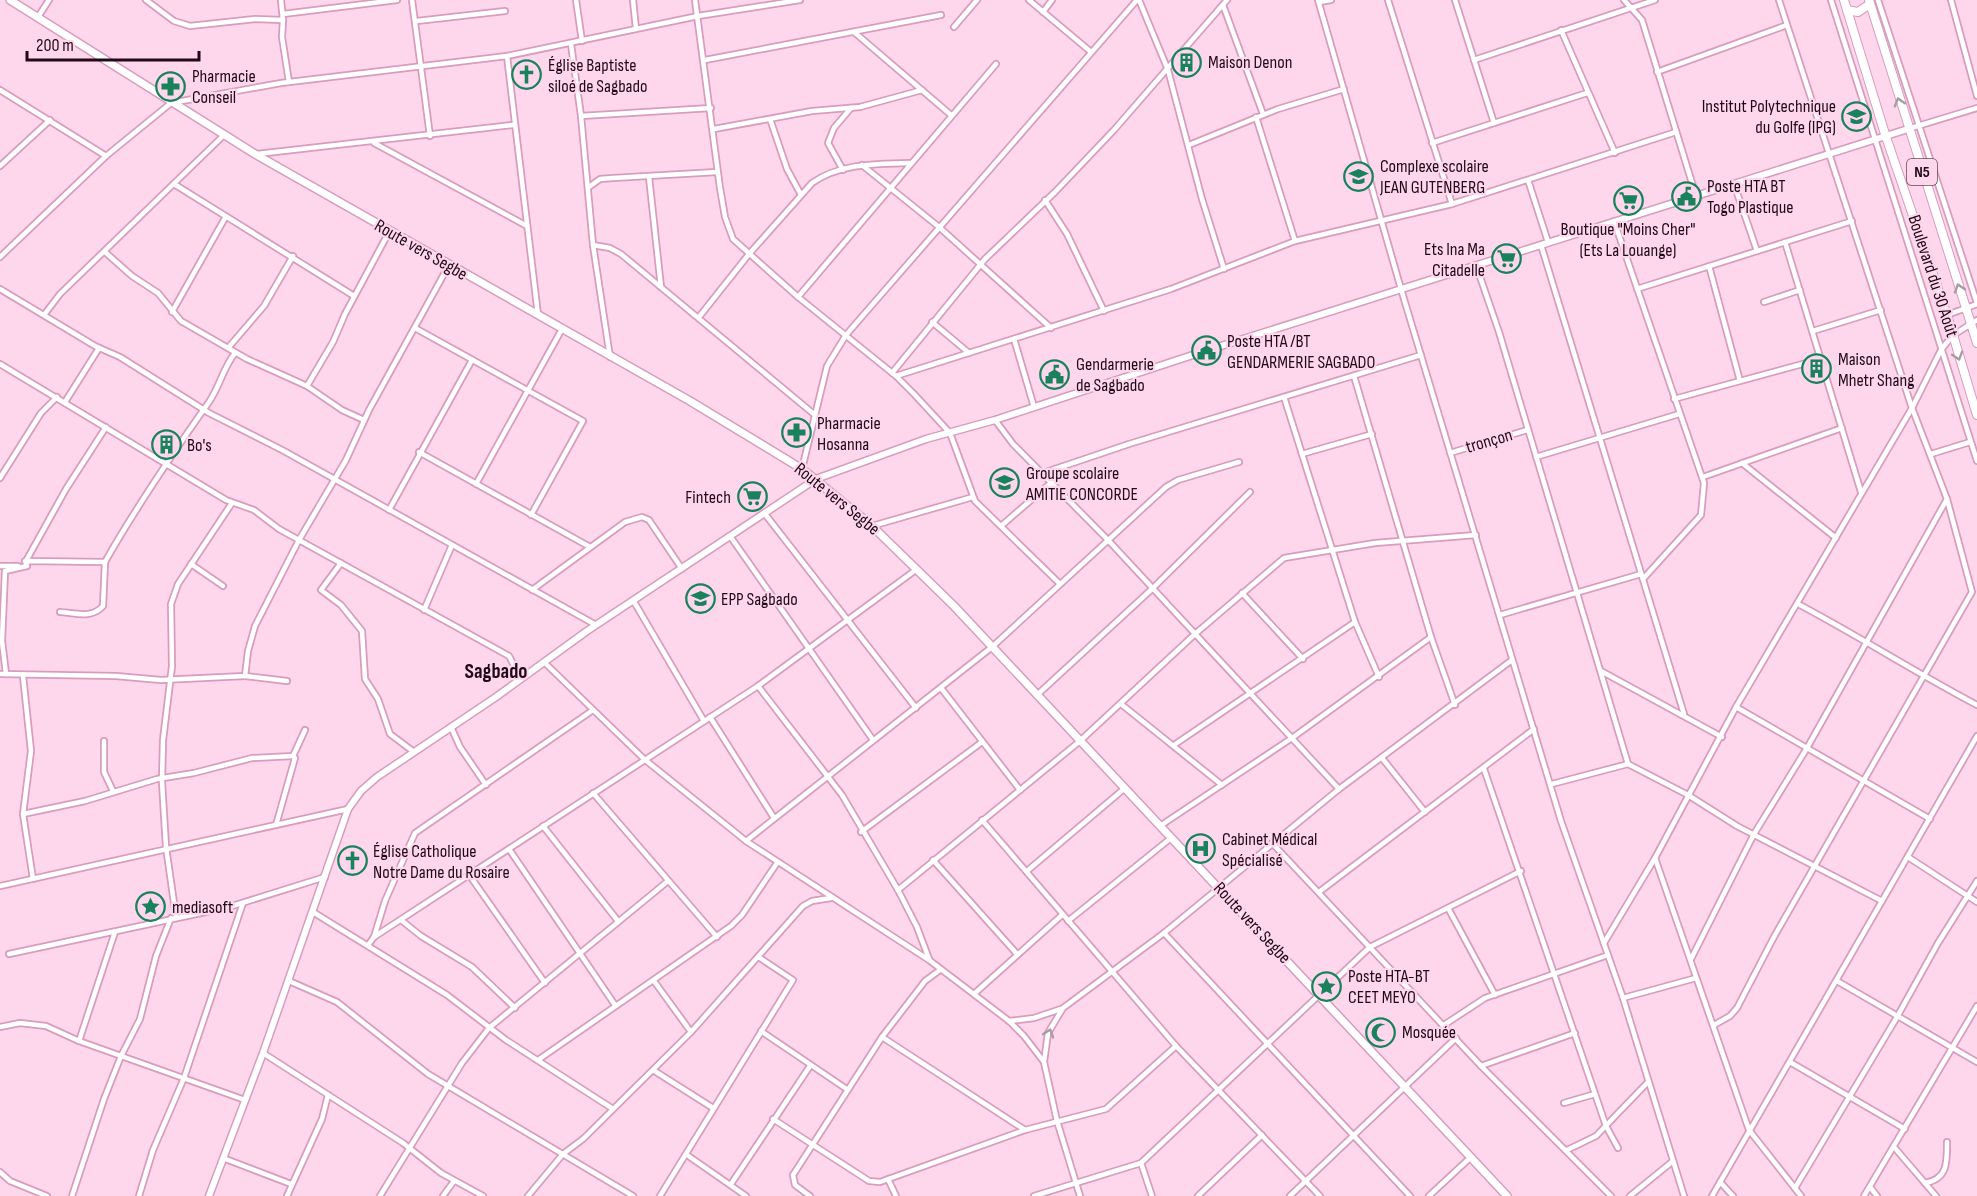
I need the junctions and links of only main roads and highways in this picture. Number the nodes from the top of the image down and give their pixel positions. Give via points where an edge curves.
1 (10, 0) edge
2 (1844, 0) edge
3 (1869, 2) edge
4 (1847, 10) junction
5 (1974, 323) edge
6 (1977, 343) edge
7 (1977, 415) edge
8 (1507, 1196) edge

1 - 8 main road, Route vers Segbe via 255,154 816,479 872,526 992,646
2 - 4 highway, Boulevard du 30 Août / N5
3 - 4 highway via 1858,12
5 -> 3 highway, Boulevard du 30 Août / N5 via 1966,309
4 -> 7 highway, Boulevard du 30 Août / N5
5 - 6 highway, Boulevard du 30 Août / N5

